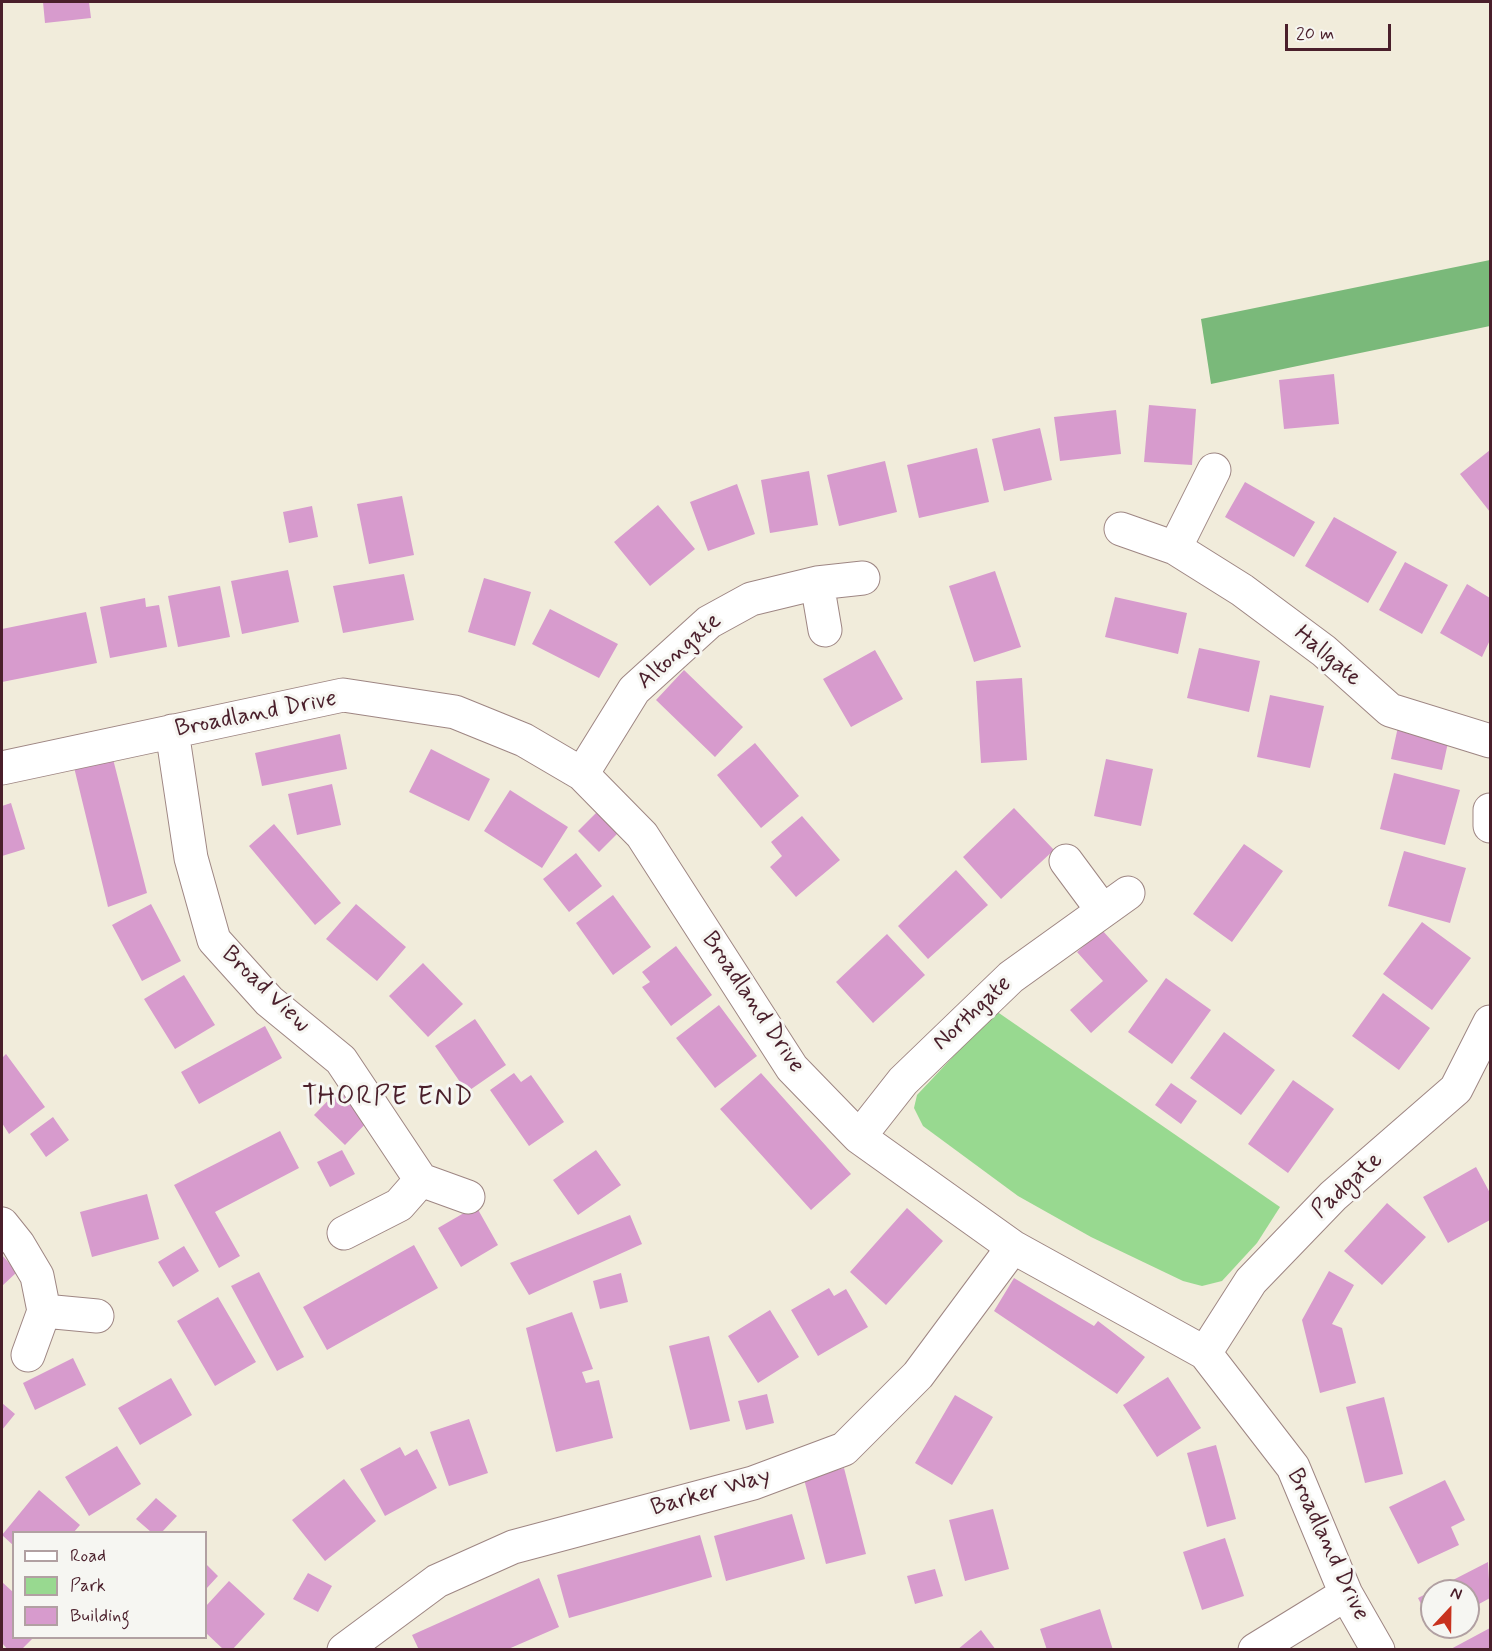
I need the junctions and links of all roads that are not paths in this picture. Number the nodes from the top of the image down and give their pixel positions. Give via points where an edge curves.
1 (1214, 470) dead end
2 (1120, 529) dead end
3 (1175, 548) junction
4 (863, 578) dead end
5 (818, 584) junction
6 (825, 630) dead end
7 (172, 731) junction
8 (1491, 741) edge
9 (2, 768) edge
10 (582, 774) junction
11 (1491, 810) edge
12 (1491, 826) edge
13 (1066, 861) dead end
14 (1491, 1022) edge
15 (860, 1137) junction
16 (421, 1180) junction
17 (468, 1197) dead end
18 (2, 1224) edge
19 (344, 1233) dead end
20 (1013, 1247) junction
21 (44, 1311) junction
22 (97, 1316) dead end
23 (1205, 1353) junction
24 (28, 1355) dead end
25 (1346, 1594) junction
26 (344, 1650) edge
27 (1255, 1650) edge
28 (1378, 1650) edge

1 - 3 street
2 - 3 street, Hallgate
3 - 8 street, Hallgate via 1242,590 1314,644 1390,710
4 - 5 street, Altongate
5 - 6 street
5 - 10 street, Altongate via 750,599 709,622 634,690
7 - 9 street, Broadland Drive
7 - 10 street, Broadland Drive via 343,695 455,712 524,740
7 - 16 street, Broad View via 192,858 214,940 269,1001 341,1060
10 - 15 street, Broadland Drive via 642,836 792,1068
11 - 12 street
13 - 15 street, Northgate via 1116,902 1011,977 903,1081
14 - 23 street, Padgate via 1455,1089 1333,1196 1251,1281
15 - 20 street, Broadland Drive
16 - 17 street
16 - 19 street via 399,1204
18 - 21 street via 37,1276
20 - 23 street, Broadland Drive
20 - 26 street, Barker Way via 918,1375 844,1449 753,1483 513,1547 437,1581
21 - 22 street
21 - 24 street
23 - 25 street, Broadland Drive via 1293,1467
25 - 27 street
25 - 28 street, Broadland Drive

